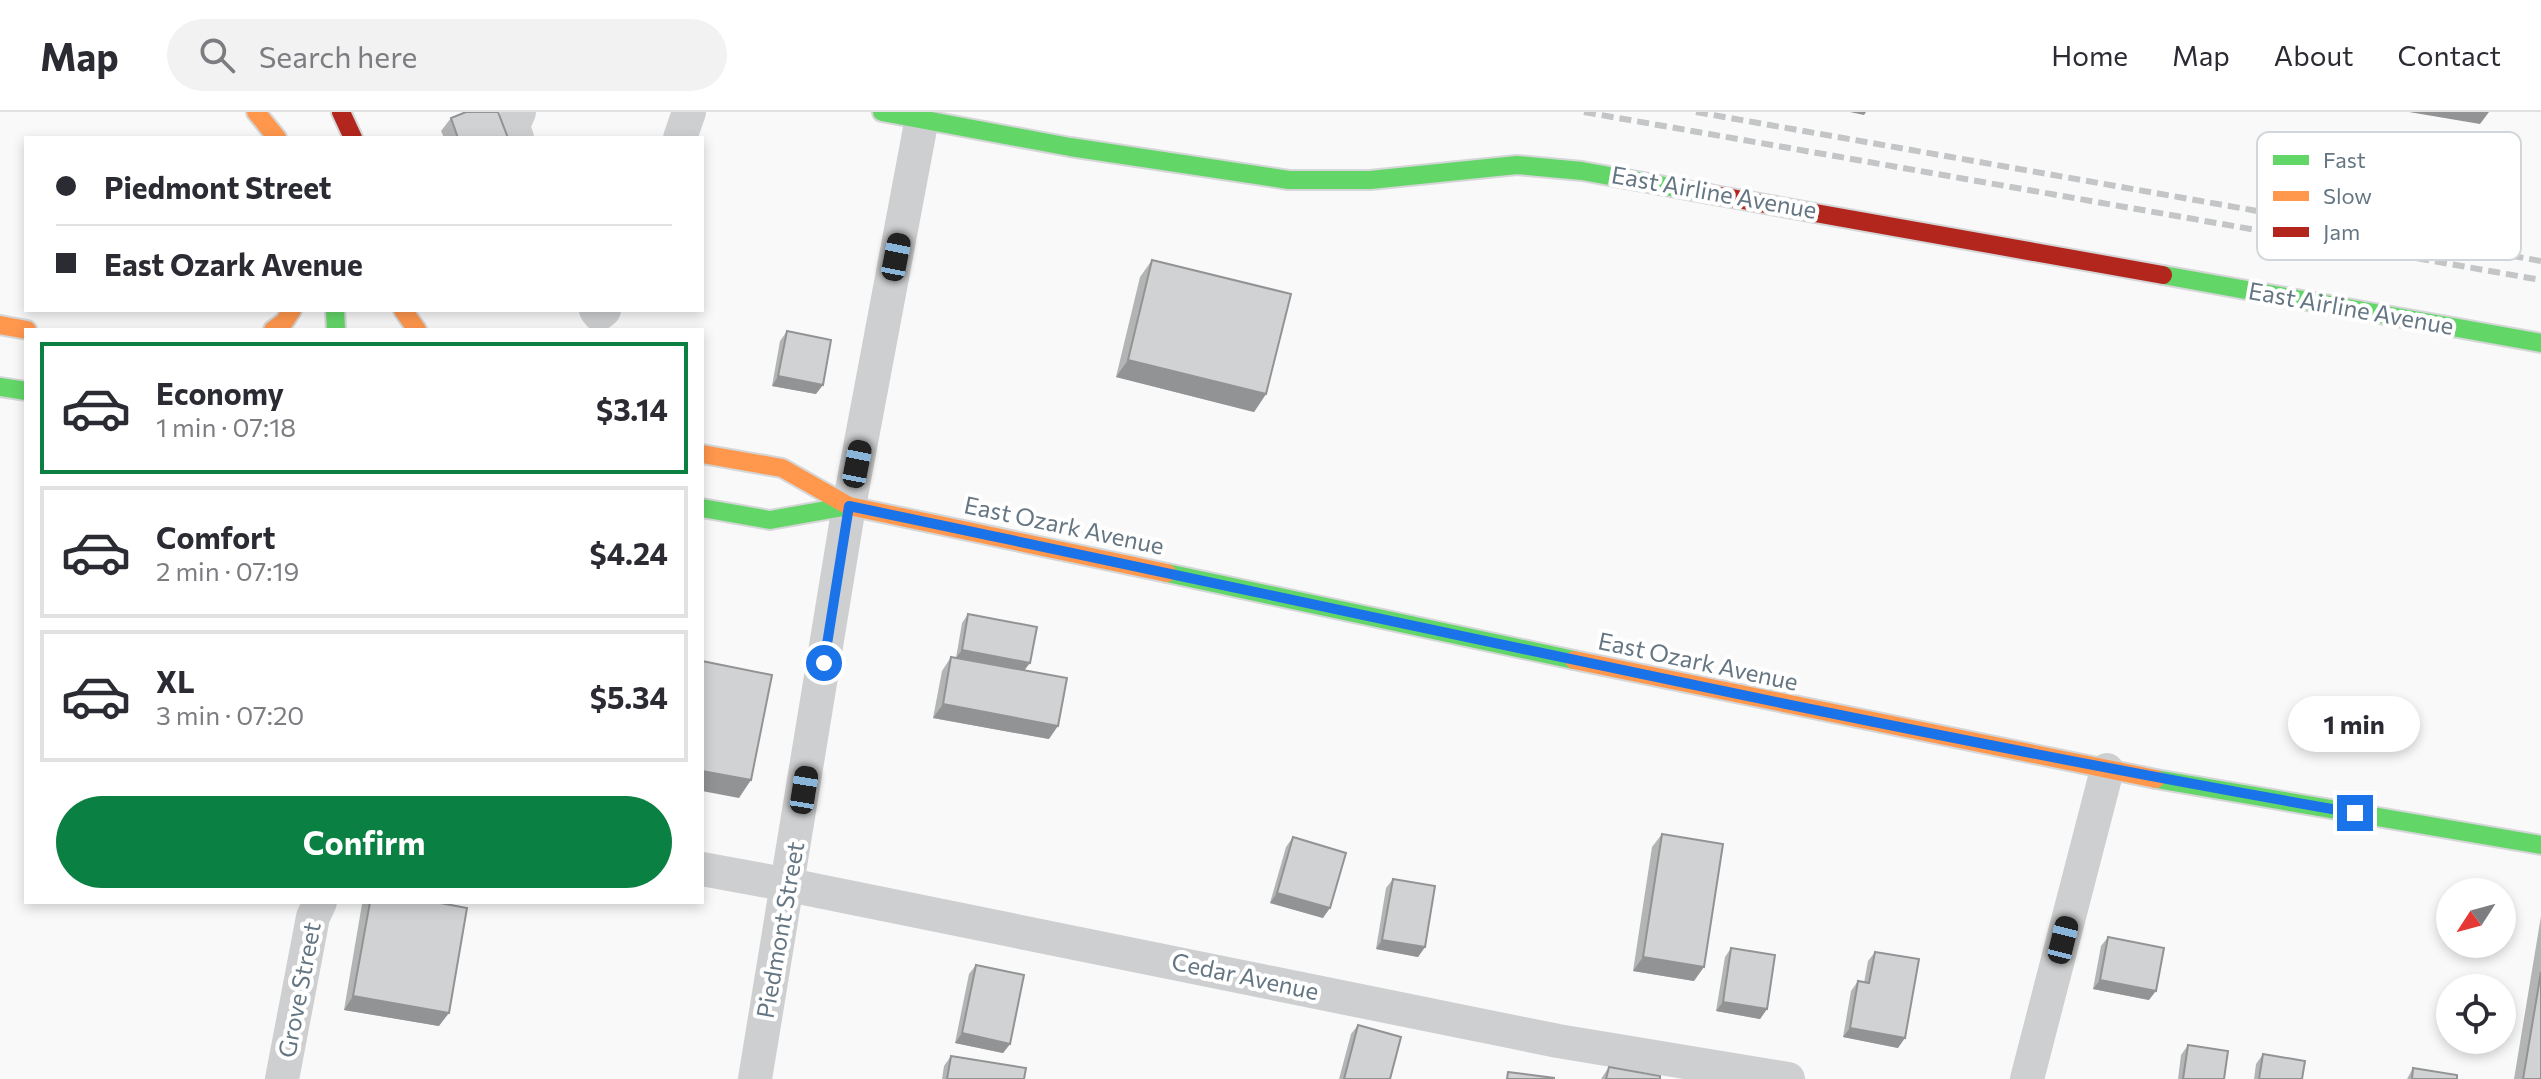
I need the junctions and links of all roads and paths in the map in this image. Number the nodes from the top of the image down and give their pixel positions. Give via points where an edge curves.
1 (256, 112) edge
2 (341, 112) edge
3 (519, 112) edge
4 (689, 112) edge
5 (882, 112) edge
6 (922, 118) junction
7 (275, 136) edge
8 (352, 136) edge
9 (516, 136) edge
10 (681, 136) edge
11 (291, 312) edge
12 (0, 325) edge
13 (276, 328) edge
14 (24, 329) edge
15 (2541, 343) edge
16 (0, 387) edge
17 (24, 391) edge
18 (704, 454) edge
19 (849, 506) junction
20 (704, 508) edge
21 (2107, 770) junction
22 (2541, 845) edge
23 (704, 869) edge
24 (789, 885) junction
25 (319, 904) edge
26 (282, 1079) edge
27 (755, 1079) edge
28 (1788, 1079) edge
29 (2027, 1079) edge

1 - 7 main road
2 - 8 main road
3 - 9 street via 513,126
4 - 10 street
5 - 6 main road, East Airline Avenue
6 - 15 main road, East Airline Avenue via 1289,180 1370,180 1517,165 1582,171
6 - 19 street, Piedmont Street
11 - 13 main road
12 - 14 main road
16 - 17 main road
18 - 19 main road, East Ozark Avenue via 782,468
19 - 20 main road, East Ozark Avenue via 770,520
19 - 21 main road, East Ozark Avenue
19 - 24 street, Piedmont Street
21 - 22 main road, East Ozark Avenue
21 - 29 street
23 - 24 street, Cedar Avenue
24 - 27 street, Piedmont Street
24 - 28 street, Cedar Avenue via 1558,1041
25 - 26 street, Grove Street

